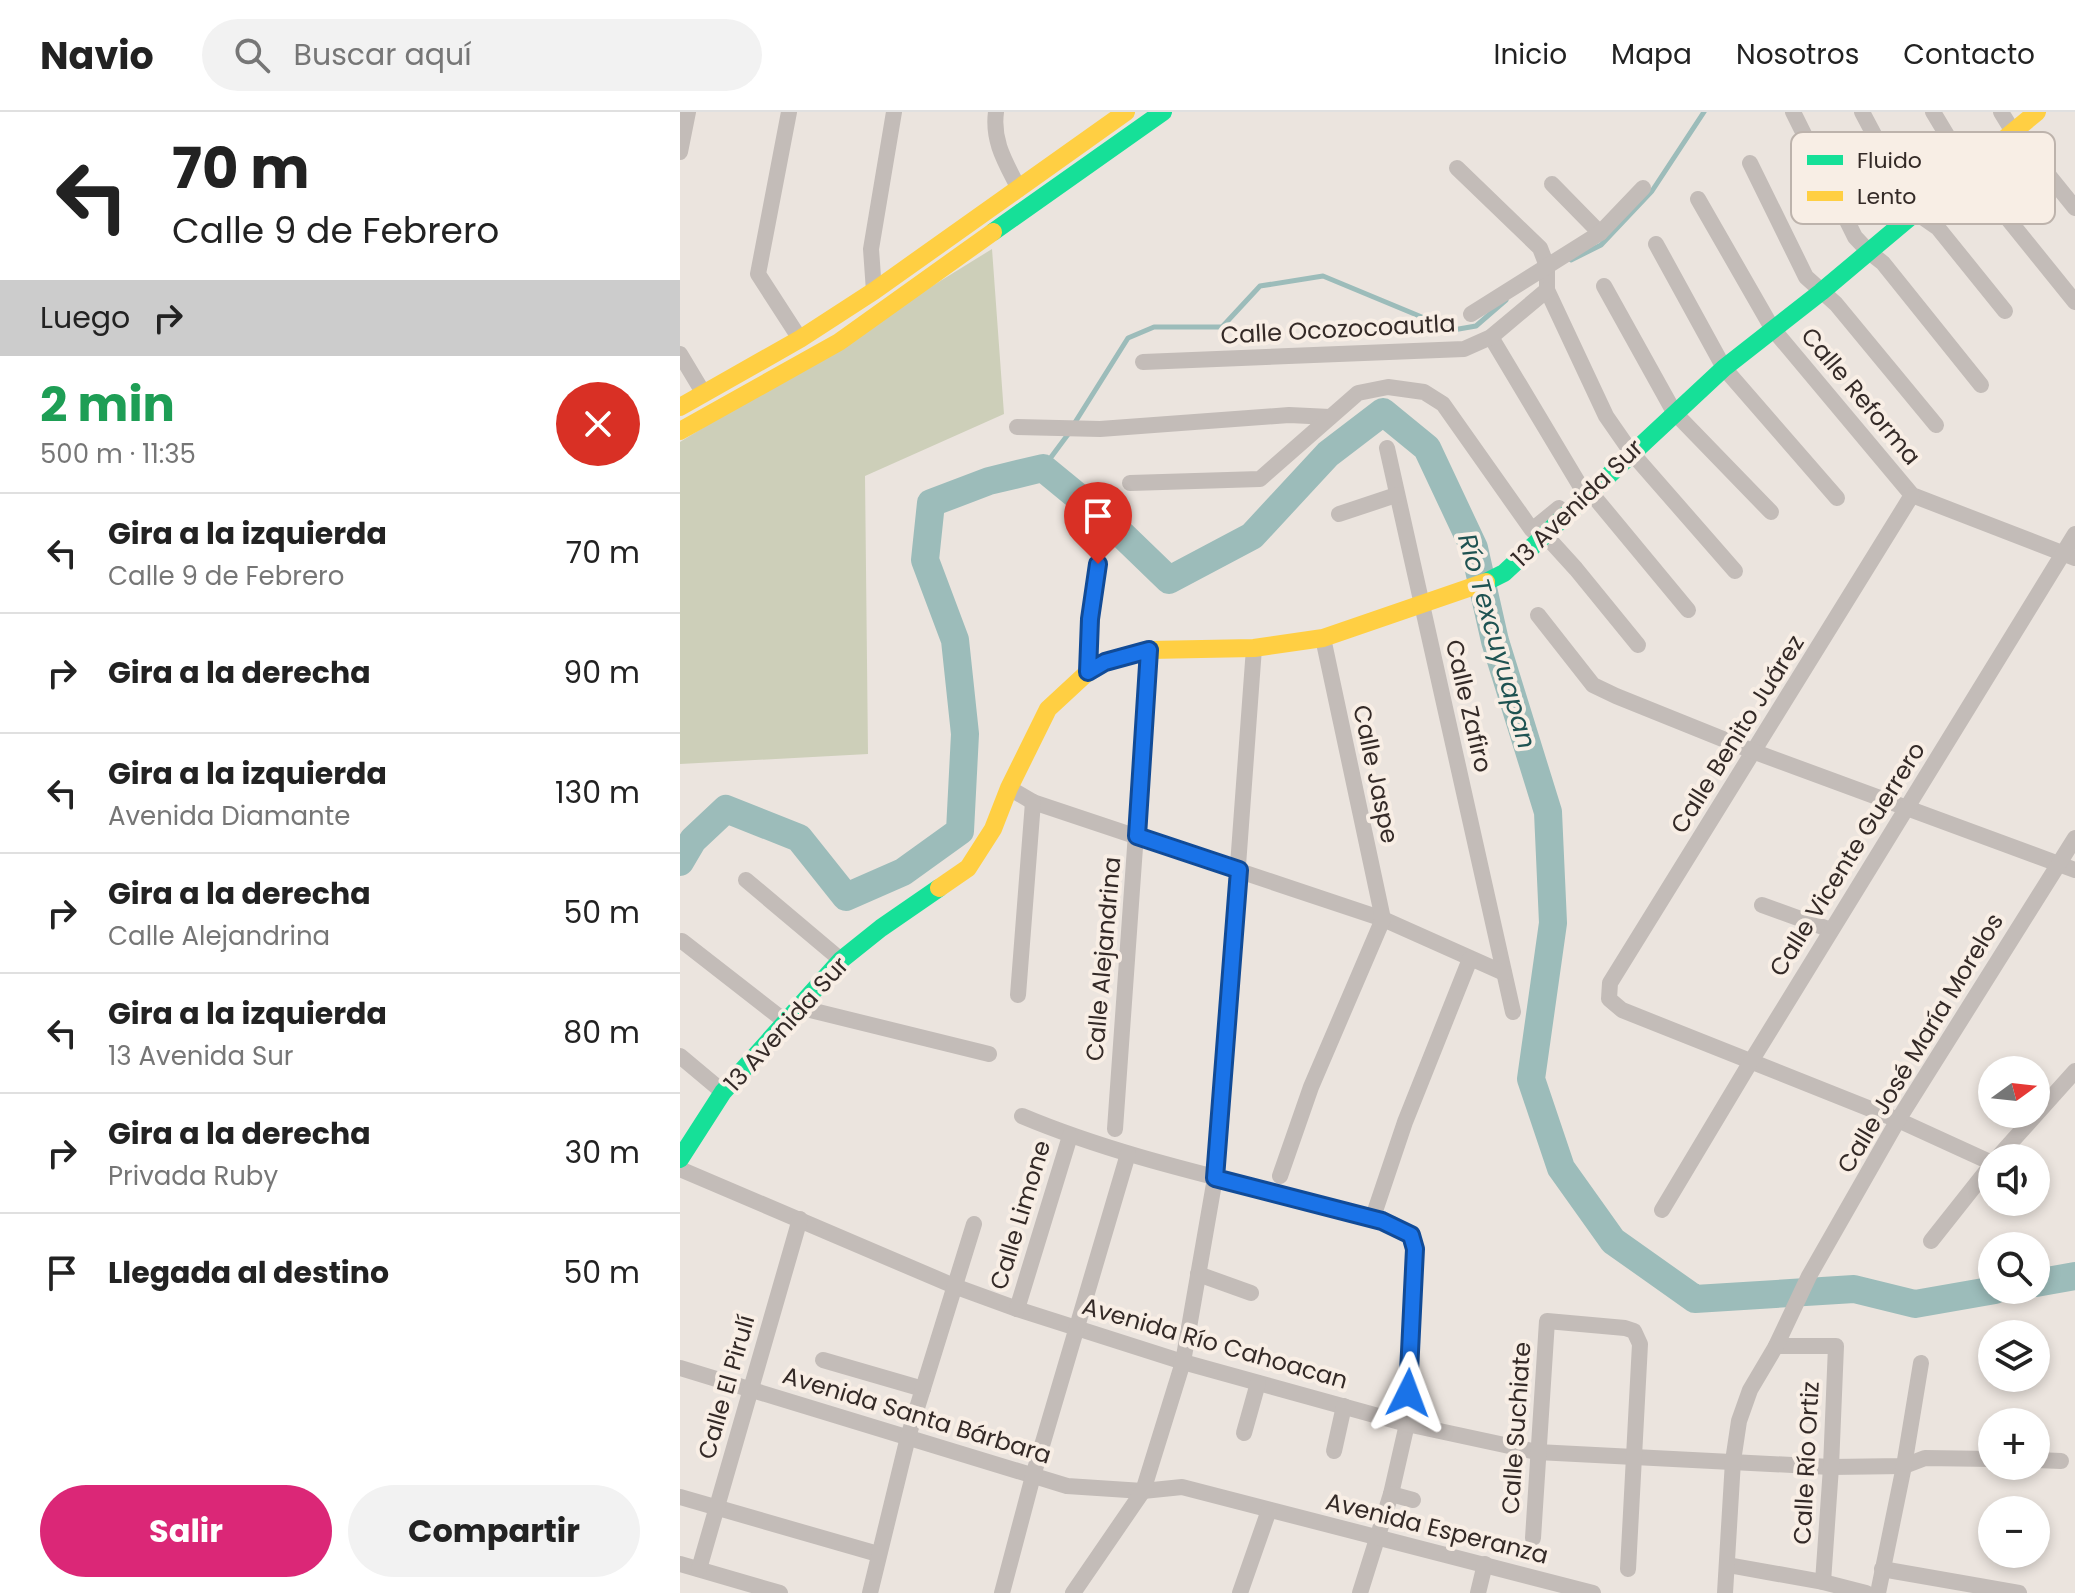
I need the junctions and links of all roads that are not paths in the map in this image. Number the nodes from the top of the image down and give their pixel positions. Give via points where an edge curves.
1 (688, 112) edge
2 (789, 112) edge
3 (894, 112) edge
4 (996, 112) edge
5 (1163, 112) edge
6 (1793, 112) edge
7 (1862, 112) edge
8 (1933, 112) edge
9 (2001, 112) edge
10 (2037, 112) edge
11 (1117, 114) edge
12 (2012, 130) junction
13 (1803, 132) edge
14 (1873, 132) edge
15 (1945, 132) edge
16 (2010, 132) edge
17 (1129, 136) junction
18 (680, 152) edge
19 (1750, 163) dead end
20 (1457, 168) dead end
21 (2055, 183) edge
22 (1552, 184) dead end
23 (1643, 188) dead end
24 (1019, 189) junction
25 (1698, 199) dead end
26 (2075, 208) edge
27 (1849, 224) edge
28 (1901, 224) edge
29 (1932, 224) edge
30 (2012, 224) edge
31 (1600, 233) junction
32 (1656, 244) dead end
33 (1869, 252) junction
34 (1547, 266) junction
35 (1604, 286) dead end
36 (1547, 290) junction
37 (874, 291) junction
38 (1821, 292) junction
39 (2075, 302) edge
40 (2005, 311) dead end
41 (1471, 314) dead end
42 (1772, 328) junction
43 (1491, 337) junction
44 (800, 339) junction
45 (680, 354) edge
46 (1143, 362) dead end
47 (1724, 368) junction
48 (1981, 385) dead end
49 (704, 394) junction
50 (680, 407) edge
51 (1674, 412) junction
52 (1330, 417) junction
53 (1936, 425) dead end
54 (1017, 427) dead end
55 (680, 431) edge
56 (1387, 448) dead end
57 (1631, 452) junction
58 (1130, 483) dead end
59 (1586, 491) junction
60 (1396, 495) junction
61 (1912, 495) junction
62 (1837, 498) dead end
63 (1771, 512) dead end
64 (1339, 514) dead end
65 (1539, 533) junction
66 (2075, 534) edge
67 (2069, 556) edge
68 (1098, 564) dead end
69 (1735, 571) dead end
70 (1422, 607) junction
71 (1688, 610) dead end
72 (1538, 615) dead end
73 (1323, 638) junction
74 (1638, 645) dead end
75 (1254, 648) junction
76 (1149, 650) junction
77 (1088, 672) junction
78 (1755, 752) junction
79 (1009, 788) junction
80 (1033, 802) junction
81 (1906, 808) junction
82 (1137, 836) junction
83 (2075, 838) edge
84 (2058, 864) junction
85 (1239, 870) junction
86 (2075, 870) edge
87 (746, 880) dead end
88 (1762, 905) dead end
89 (1383, 919) junction
90 (1831, 930) junction
91 (682, 941) dead end
92 (1470, 959) junction
93 (841, 960) junction
94 (1504, 973) junction
95 (1018, 995) dead end
96 (1513, 1012) dead end
97 (792, 1015) junction
98 (989, 1054) dead end
99 (680, 1056) edge
100 (1750, 1063) junction
101 (2075, 1071) edge
102 (723, 1092) junction
103 (1022, 1116) dead end
104 (1898, 1120) junction
105 (1115, 1129) dead end
106 (1070, 1136) junction
107 (2010, 1144) edge
108 (1128, 1154) junction
109 (1978, 1157) edge
110 (680, 1159) edge
111 (680, 1169) edge
112 (1280, 1176) dead end
113 (1215, 1178) junction
114 (1978, 1181) edge
115 (1662, 1210) dead end
116 (800, 1219) junction
117 (1372, 1220) junction
118 (974, 1224) dead end
119 (1931, 1241) dead end
120 (1198, 1274) junction
121 (954, 1286) junction
122 (1251, 1293) dead end
123 (1017, 1309) junction
124 (1076, 1328) junction
125 (1776, 1346) junction
126 (823, 1360) dead end
127 (1183, 1362) junction
128 (1921, 1363) dead end
129 (680, 1368) edge
130 (1258, 1383) junction
131 (750, 1389) junction
132 (923, 1389) junction
133 (1344, 1406) junction
134 (1407, 1424) junction
135 (1244, 1433) dead end
136 (908, 1437) junction
137 (1334, 1451) dead end
138 (1537, 1452) junction
139 (1635, 1457) junction
140 (1978, 1459) edge
141 (1733, 1461) junction
142 (2050, 1461) edge
143 (2061, 1461) dead end
144 (1904, 1466) junction
145 (1831, 1467) junction
146 (1033, 1476) junction
147 (1143, 1491) junction
148 (1391, 1494) junction
149 (680, 1497) edge
150 (1413, 1500) dead end
151 (716, 1508) junction
152 (1269, 1510) junction
153 (1377, 1537) junction
154 (1533, 1538) dead end
155 (878, 1554) junction
156 (680, 1564) edge
157 (1485, 1564) junction
158 (1728, 1565) junction
159 (699, 1569) junction
160 (1628, 1569) dead end
161 (1882, 1569) junction
162 (1823, 1582) junction
163 (780, 1593) edge
164 (870, 1593) edge
165 (1002, 1593) edge
166 (1073, 1593) edge
167 (1240, 1593) edge
168 (1360, 1593) edge
169 (1478, 1593) edge
170 (1592, 1593) edge
171 (1725, 1593) edge
172 (1866, 1593) edge
173 (1878, 1593) edge
174 (2019, 1593) edge

1 - 18 street
2 - 44 street via 758,274
3 - 37 street via 871,249
4 - 24 street via 997,144
5 - 17 street
6 - 13 street
7 - 14 street
8 - 15 street
9 - 12 street
10 - 12 street, 13 Avenida Sur
11 - 17 street
11 - 24 street
12 - 16 street, 13 Avenida Sur
17 - 55 street via 839,342
19 - 38 street via 1806,277
20 - 34 street via 1540,248
21 - 26 street
22 - 31 street
23 - 31 street
24 - 37 street
25 - 42 street, Calle Reforma
27 - 33 street
28 - 33 street, 13 Avenida Sur
29 - 40 street
30 - 39 street
31 - 34 street
32 - 47 street
33 - 38 street, 13 Avenida Sur
33 - 48 street
34 - 36 street
34 - 41 street
35 - 51 street
36 - 43 street
36 - 57 street via 1606,416
37 - 44 street
38 - 42 street, 13 Avenida Sur
38 - 53 street
42 - 47 street, 13 Avenida Sur
42 - 61 street, Calle Reforma
43 - 46 street, Calle Ocozocoautla via 1464,349
43 - 59 street, Calle Ocozocoautla
44 - 49 street
45 - 49 street
47 - 51 street, 13 Avenida Sur
47 - 62 street
49 - 50 street
51 - 57 street, 13 Avenida Sur
51 - 63 street
52 - 54 street via 1289,415 1100,429
52 - 58 street via 1260,479
52 - 65 street via 1358,393 1388,387 1424,392 1443,404
56 - 60 street, Calle Zafiro
57 - 59 street, 13 Avenida Sur
57 - 69 street
59 - 65 street, 13 Avenida Sur
59 - 71 street, Calle Ocozocoautla
60 - 64 street
60 - 70 street, Calle Zafiro
61 - 67 street
61 - 78 street, Calle Benito Juárez
65 - 70 street, 13 Avenida Sur via 1504,573
65 - 74 street
66 - 67 street, Calle Vicente Guerrero
67 - 81 street, Calle Vicente Guerrero
68 - 77 street
70 - 73 street, 13 Avenida Sur
70 - 94 street, Calle Zafiro
72 - 78 street via 1593,685
73 - 75 street, 13 Avenida Sur
73 - 89 street, Calle Jaspe
75 - 76 street, 13 Avenida Sur
75 - 85 street
76 - 77 street, 13 Avenida Sur
76 - 82 street, Calle Alejandrina
77 - 79 street, 13 Avenida Sur via 1048,709
78 - 81 street
78 - 100 street, Calle Benito Juárez via 1610,983 1609,999 1622,1010
79 - 80 street
79 - 93 street, 13 Avenida Sur via 993,829 968,868
80 - 82 street
80 - 95 street
81 - 84 street
81 - 90 street, Calle Vicente Guerrero
82 - 85 street
82 - 105 street, Calle Alejandrina
83 - 84 street, Calle José María Morelos
84 - 86 street
84 - 104 street, Calle José María Morelos
85 - 89 street
85 - 113 street
87 - 93 street
88 - 90 street
89 - 92 street
89 - 112 street via 1311,1087
90 - 100 street, Calle Vicente Guerrero
91 - 97 street
92 - 94 street
92 - 117 street
93 - 97 street, 13 Avenida Sur
94 - 96 street, Calle Zafiro
97 - 98 street
97 - 102 street, 13 Avenida Sur
99 - 102 street
100 - 104 street
100 - 115 street, Calle Vicente Guerrero
101 - 107 street
102 - 110 street, 13 Avenida Sur
103 - 106 street
104 - 109 street
104 - 125 street, Calle José María Morelos via 1809,1276
106 - 108 street
106 - 123 street, Calle Limone
108 - 113 street
108 - 124 street
111 - 116 street, Avenida Río Cahoacan
113 - 117 street
113 - 120 street
114 - 119 street
116 - 121 street, Avenida Río Cahoacan
116 - 131 street, Calle El Pirulí
117 - 134 street via 1411,1235 1415,1249
118 - 121 street
120 - 122 street
120 - 127 street
121 - 123 street, Avenida Río Cahoacan
121 - 132 street
123 - 124 street, Avenida Río Cahoacan
124 - 127 street, Avenida Río Cahoacan
124 - 146 street
125 - 141 street, Calle José María Morelos via 1750,1390
125 - 145 street, Calle Río Ortiz via 1836,1346
126 - 132 street
127 - 130 street, Avenida Río Cahoacan
127 - 147 street
128 - 144 street
129 - 131 street, Avenida Santa Bárbara
130 - 133 street, Avenida Río Cahoacan
130 - 135 street
131 - 136 street, Avenida Santa Bárbara
131 - 151 street, Calle El Pirulí
132 - 136 street
133 - 134 street, Avenida Río Cahoacan
133 - 137 street
134 - 138 street, Avenida Río Cahoacan
134 - 148 street
136 - 146 street, Avenida Santa Bárbara
136 - 155 street
138 - 139 street, Avenida Río Cahoacan
138 - 139 street, Calle Suchiate via 1547,1321 1634,1331 1640,1344
138 - 154 street, Calle Suchiate
139 - 141 street, Avenida Río Cahoacan
139 - 160 street
140 - 144 street, Avenida Río Cahoacan via 1925,1458
141 - 145 street, Avenida Río Cahoacan
141 - 158 street, Calle José María Morelos
142 - 143 street
144 - 145 street, Avenida Río Cahoacan
144 - 161 street
145 - 162 street, Calle Río Ortiz
146 - 147 street, Avenida Santa Bárbara via 1067,1486
146 - 165 street
147 - 152 street, Avenida Santa Bárbara via 1182,1487
147 - 166 street
148 - 150 street
148 - 153 street
149 - 151 street
151 - 155 street
151 - 159 street, Calle El Pirulí
152 - 153 street, Avenida Esperanza
152 - 167 street
153 - 157 street, Avenida Esperanza
153 - 168 street
155 - 164 street
156 - 159 street
157 - 169 street
157 - 170 street, Avenida Esperanza
158 - 162 street
158 - 171 street, Calle José María Morelos
159 - 163 street
161 - 173 street
161 - 174 street
162 - 172 street

